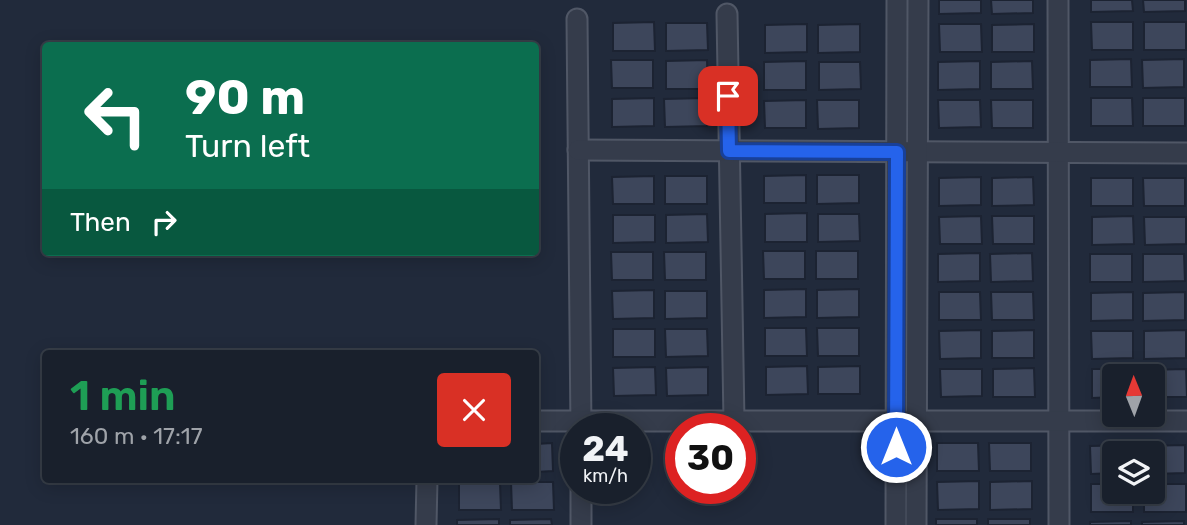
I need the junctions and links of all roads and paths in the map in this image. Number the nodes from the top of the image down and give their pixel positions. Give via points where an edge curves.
1 (897, 0) edge
2 (918, 0) edge
3 (1058, 0) edge
4 (727, 14) dead end
5 (577, 19) dead end
6 (578, 150) junction
7 (729, 151) junction
8 (897, 152) junction
9 (918, 152) junction
10 (1058, 152) junction
11 (1187, 153) edge
12 (581, 413) edge
13 (734, 413) edge
14 (539, 421) edge
15 (756, 421) edge
16 (896, 421) junction
17 (917, 421) junction
18 (1059, 421) junction
19 (1187, 421) edge
20 (560, 423) edge
21 (427, 483) edge
22 (581, 504) edge
23 (426, 525) edge
24 (581, 525) edge
25 (896, 525) edge
26 (916, 525) edge
27 (1059, 525) edge

1 - 8 street
2 - 9 street
3 - 10 street
4 - 7 street
5 - 6 street
6 - 7 street
6 - 12 street
7 - 8 street
7 - 13 street
8 - 9 street
8 - 16 street
9 - 10 street
9 - 17 street
10 - 11 street
10 - 18 street
14 - 20 street
15 - 16 street
16 - 17 street
16 - 25 street
17 - 18 street
17 - 26 street
18 - 19 street
18 - 27 street
21 - 23 street
22 - 24 street

